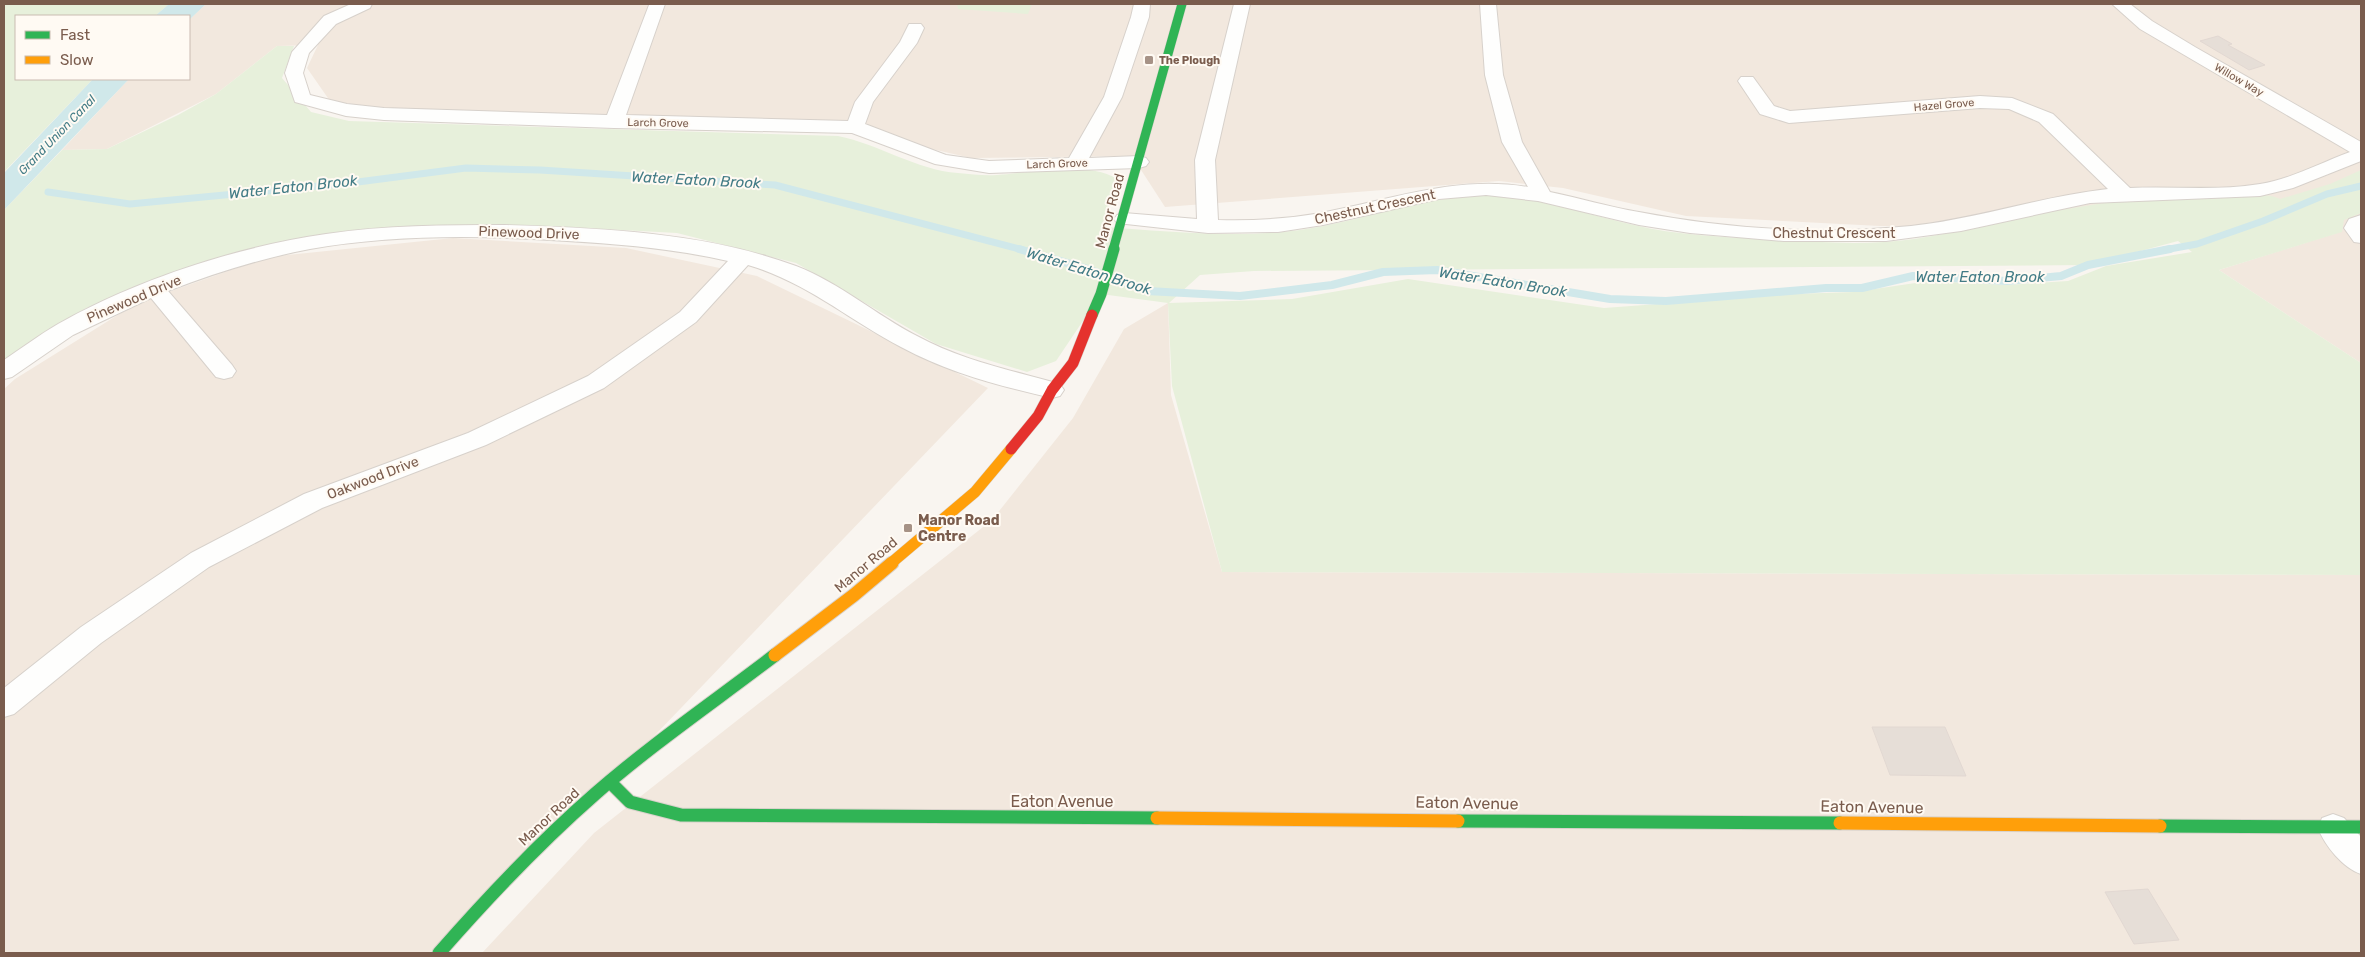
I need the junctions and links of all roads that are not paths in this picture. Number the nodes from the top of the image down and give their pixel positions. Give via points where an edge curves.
1 (364, 4) edge
2 (1142, 4) edge
3 (1182, 4) edge
4 (1242, 4) edge
5 (1488, 4) edge
6 (2120, 4) edge
7 (657, 5) edge
8 (915, 28) dead end
9 (1746, 81) dead end
10 (614, 122) junction
11 (855, 127) junction
12 (2361, 150) edge
13 (2361, 154) edge
14 (1078, 162) junction
15 (1139, 162) junction
16 (2125, 194) junction
17 (1542, 195) junction
18 (1124, 219) junction
19 (2361, 221) edge
20 (1208, 227) junction
21 (2361, 237) edge
22 (742, 259) junction
23 (154, 288) junction
24 (4, 371) edge
25 (224, 371) dead end
26 (1052, 390) junction
27 (4, 705) edge
28 (610, 782) junction
29 (2347, 828) edge
30 (2361, 859) edge
31 (439, 953) edge

1 - 10 street, Larch Grove via 330,20 301,52 294,72 302,98 346,110 384,114
2 - 14 street via 1113,97
3 - 15 street, Manor Road
4 - 20 street via 1205,160
5 - 17 street via 1494,75 1512,142
6 - 12 street, Willow Way via 2172,40
7 - 10 street
8 - 11 street via 908,44 864,102
9 - 16 street, Hazel Grove via 1767,110 1789,117 1980,102 2022,107 2046,118
10 - 11 street, Larch Grove
11 - 14 street, Larch Grove via 942,160 960,163 989,167
13 - 16 street via 2299,180 2263,189
14 - 15 street, Larch Grove
15 - 18 street, Manor Road
16 - 17 street, Chestnut Crescent via 2074,200 1933,230 1840,236 1764,233 1676,224 1622,215
17 - 20 street, Chestnut Crescent via 1505,190 1459,191 1415,197 1300,223 1249,228
18 - 20 street, Chestnut Crescent
18 - 26 street, Manor Road via 1102,294 1073,363
19 - 21 street via 2354,228
22 - 23 street, Pinewood Drive via 675,244 547,232 455,230 360,236 299,245 220,265
22 - 26 street, Pinewood Drive via 790,272 925,350 993,376
22 - 27 street, Oakwood Drive via 688,317 596,382 477,439 313,501 200,560 91,635
23 - 24 street, Pinewood Drive via 71,326
23 - 25 street
26 - 28 street, Manor Road via 1038,416 975,492 854,596
28 - 29 street, Eaton Avenue via 630,802 681,815
28 - 31 street, Manor Road via 500,883
29 - 30 street

